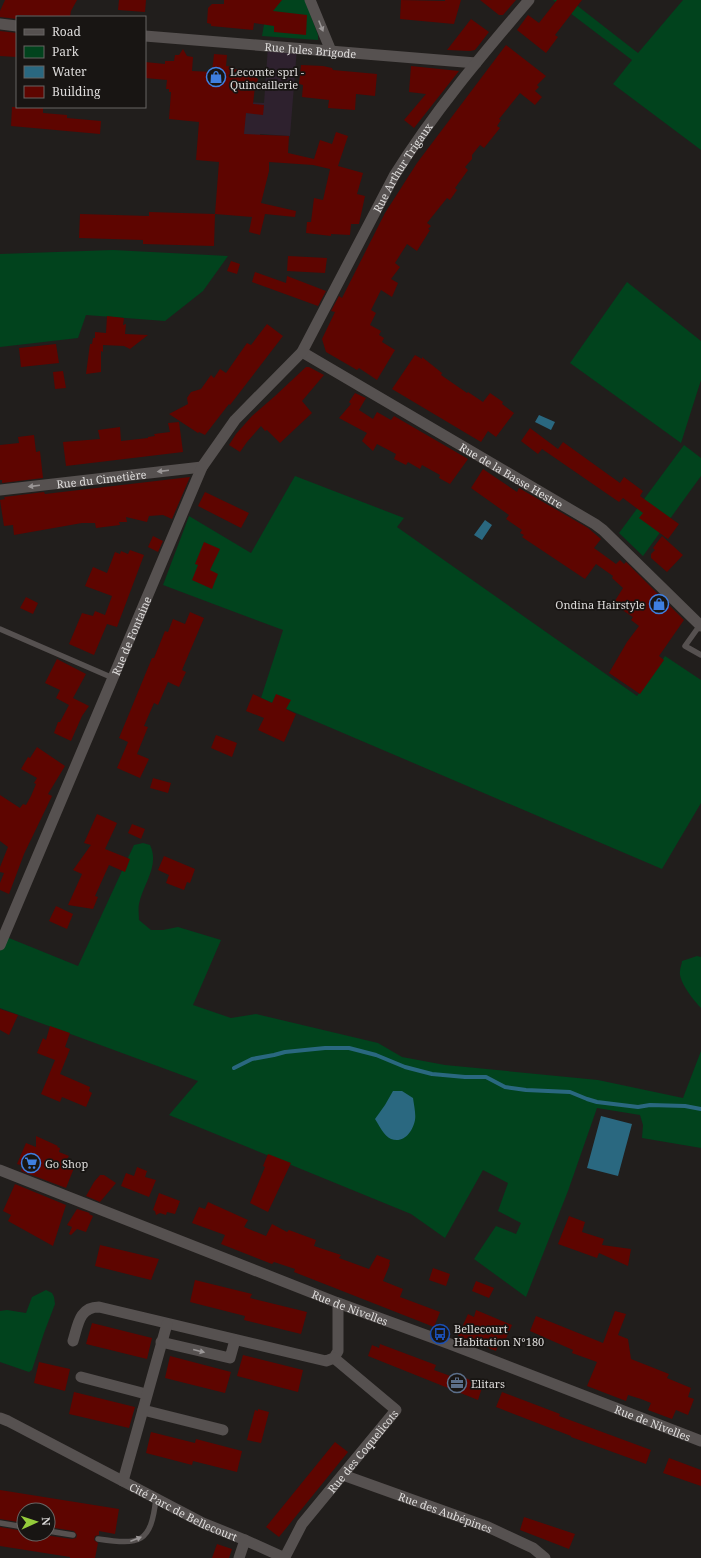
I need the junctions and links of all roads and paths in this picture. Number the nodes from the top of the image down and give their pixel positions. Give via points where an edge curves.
1 (310, 0) edge
2 (529, 0) edge
3 (0, 24) edge
4 (16, 26) edge
5 (146, 36) edge
6 (331, 51) junction
7 (476, 63) junction
8 (302, 352) junction
9 (202, 467) junction
10 (0, 490) edge
11 (700, 625) edge
12 (0, 629) edge
13 (701, 655) edge
14 (113, 678) junction
15 (0, 945) edge
16 (0, 1170) edge
17 (338, 1303) junction
18 (167, 1324) junction
19 (235, 1340) junction
20 (73, 1341) dead end
21 (161, 1342) junction
22 (334, 1358) junction
23 (81, 1377) dead end
24 (146, 1394) junction
25 (143, 1410) junction
26 (0, 1418) edge
27 (223, 1430) dead end
28 (701, 1441) edge
29 (343, 1475) junction
30 (123, 1481) junction
31 (156, 1498) junction
32 (0, 1523) edge
33 (16, 1526) edge
34 (56, 1532) edge
35 (73, 1535) dead end
36 (98, 1539) dead end
37 (245, 1540) junction
38 (239, 1558) edge
39 (285, 1558) edge
40 (544, 1558) edge

1 -> 6 street
2 - 7 street, Rue Arthur Trigaux
3 - 4 street
5 - 6 street, Rue Jules Brigode
6 - 7 street, Rue Jules Brigode
7 - 8 street, Rue Arthur Trigaux via 407,154
8 - 9 street, Rue de Fontaine via 236,420
8 - 11 street, Rue de la Basse Hestre via 595,524
9 -> 10 street, Rue du Cimetière
9 - 14 street, Rue de Fontaine
11 - 13 lane via 685,646
12 - 14 lane
14 - 15 street, Rue de Fontaine
16 - 17 street, Rue de Nivelles
17 - 22 street via 338,1351
17 - 28 street, Rue de Nivelles
18 - 19 street
18 - 20 street via 92,1307 81,1315
18 - 21 street, Cité Parc de Bellecourt
21 -> 19 street via 230,1358
19 - 22 street via 320,1360
21 - 24 street, Cité Parc de Bellecourt
22 - 29 street, Rue des Coquelicots via 396,1410
23 - 24 street
24 - 25 street, Cité Parc de Bellecourt
25 - 27 street
25 - 30 street, Cité Parc de Bellecourt
26 - 30 street, Cité Parc de Bellecourt
29 - 39 street, Rue des Coquelicots via 302,1524
29 - 40 street, Rue des Aubépines via 488,1527 533,1548
30 - 31 street, Cité Parc de Bellecourt
36 -> 31 lane via 116,1542 136,1541 146,1534 154,1516
31 - 37 street, Cité Parc de Bellecourt via 203,1523
32 - 33 lane
34 - 35 lane
37 - 38 street
37 - 39 street, Rue des Coquelicots

